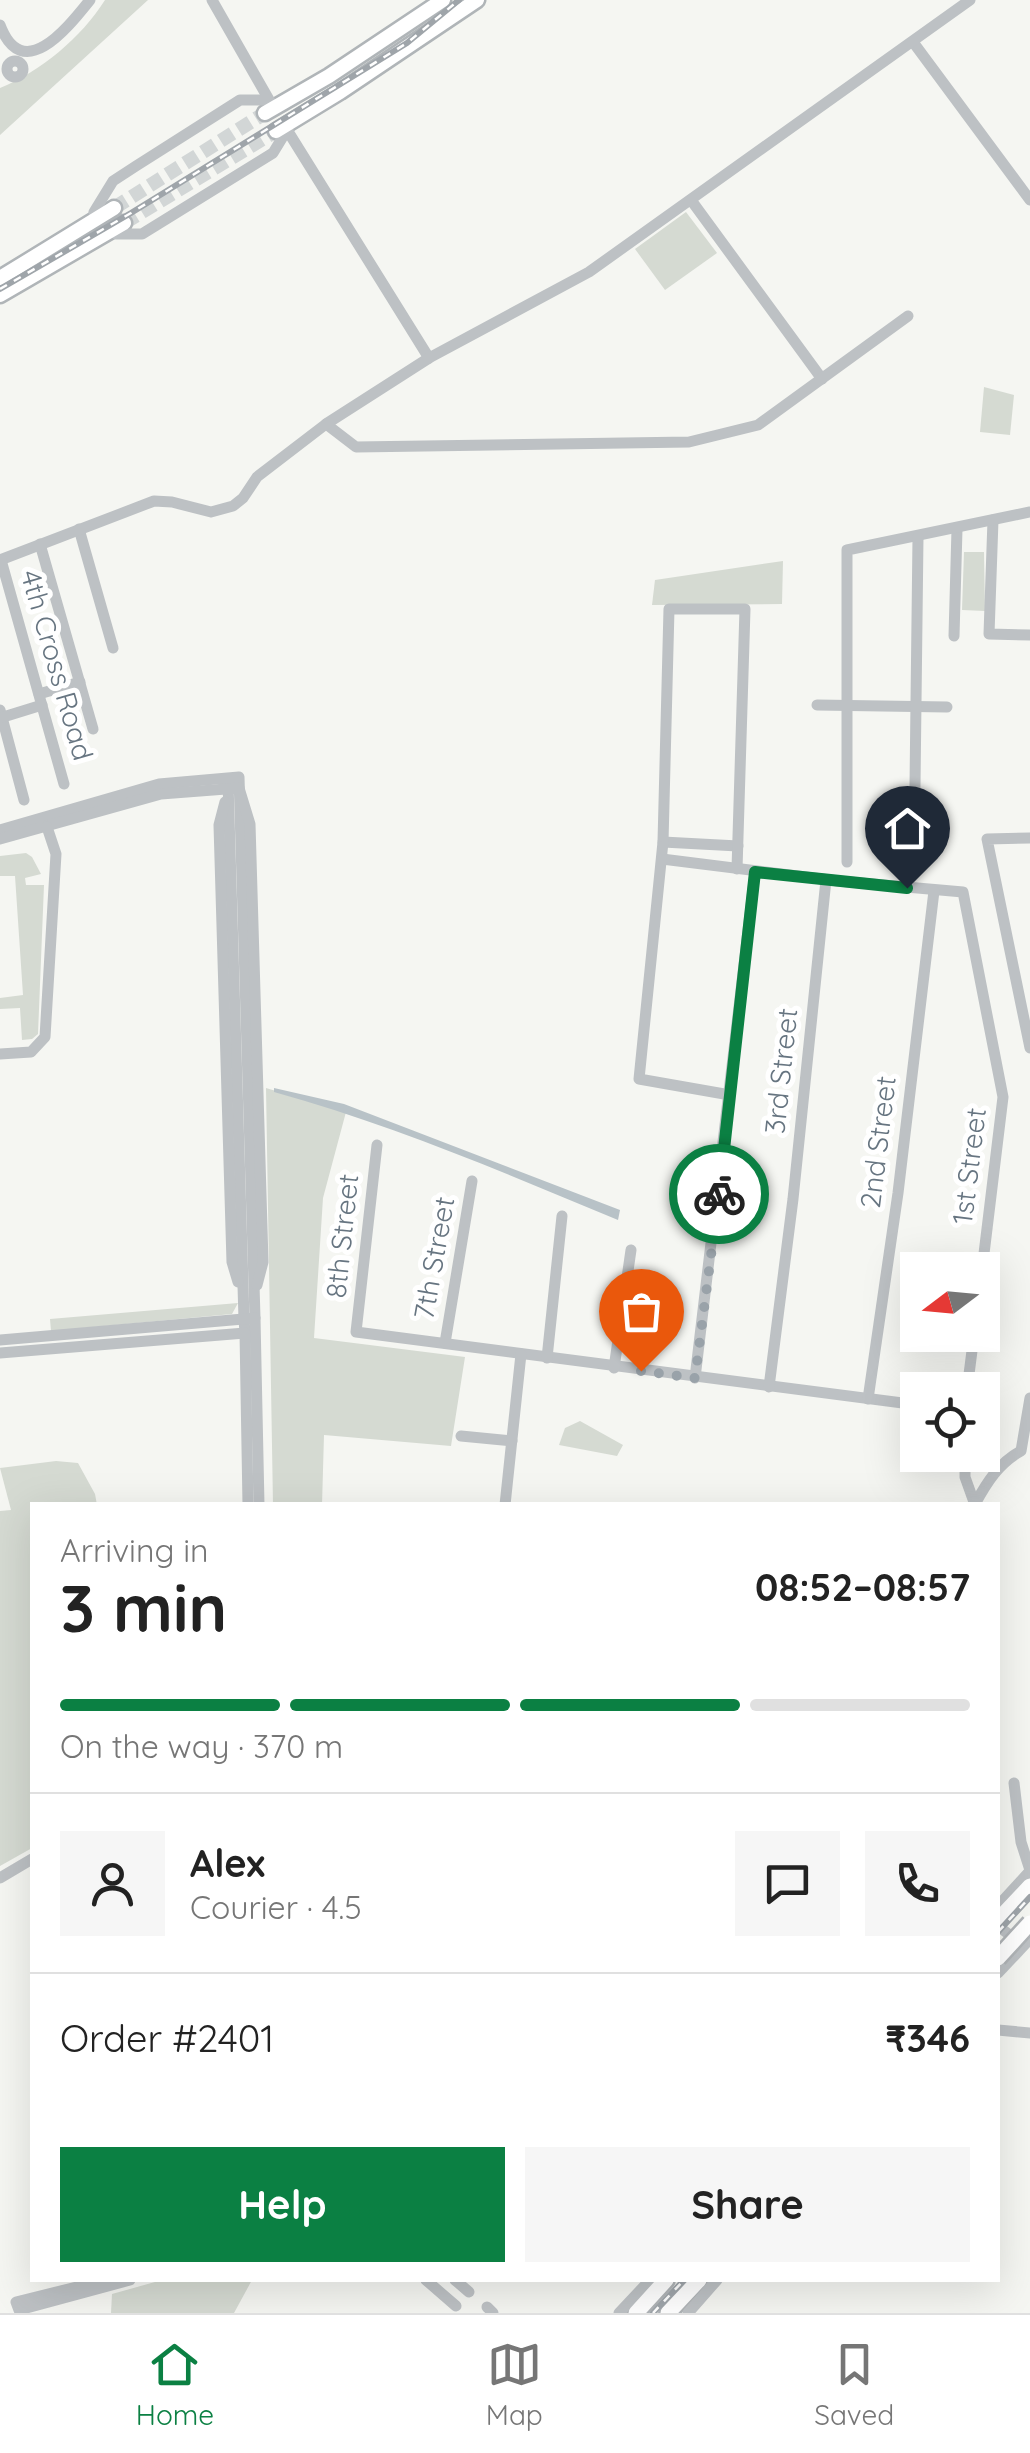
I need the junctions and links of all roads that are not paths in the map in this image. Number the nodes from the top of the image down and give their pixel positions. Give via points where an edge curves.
1 (90, 0) edge
2 (212, 0) edge
3 (444, 0) edge
4 (478, 0) edge
5 (970, 0) edge
6 (0, 25) edge
7 (913, 42) junction
8 (32, 51) junction
9 (4, 76) edge
10 (269, 107) junction
11 (282, 129) junction
12 (691, 200) junction
13 (1030, 200) edge
14 (114, 208) tunnel mouth
15 (98, 218) junction
16 (118, 226) joint
17 (0, 278) edge
18 (0, 295) edge
19 (908, 316) dead end
20 (428, 358) junction
21 (822, 379) junction
22 (326, 424) junction
23 (1030, 512) edge
24 (993, 520) junction
25 (79, 528) junction
26 (957, 529) junction
27 (918, 537) junction
28 (40, 544) junction
29 (1, 560) edge
30 (1030, 635) edge
31 (954, 636) dead end
32 (113, 648) dead end
33 (80, 682) junction
34 (40, 700) junction
35 (817, 705) dead end
36 (847, 706) junction
37 (916, 706) junction
38 (947, 706) dead end
39 (1, 715) edge
40 (93, 729) dead end
41 (14, 762) junction
42 (0, 766) edge
43 (64, 784) dead end
44 (232, 784) junction
45 (24, 800) dead end
46 (47, 827) junction
47 (0, 830) edge
48 (1030, 838) edge
49 (0, 839) edge
50 (664, 842) junction
51 (738, 846) junction
52 (662, 860) junction
53 (846, 862) dead end
54 (914, 868) dead end
55 (737, 869) junction
56 (755, 872) junction
57 (826, 880) junction
58 (934, 891) junction
59 (1030, 1048) edge
60 (0, 1054) edge
61 (730, 1095) junction
62 (377, 1145) dead end
63 (472, 1181) dead end
64 (562, 1216) dead end
65 (631, 1250) dead end
66 (984, 1252) edge
67 (249, 1300) junction
68 (249, 1319) junction
69 (249, 1333) junction
70 (0, 1340) edge
71 (445, 1343) junction
72 (0, 1353) edge
73 (521, 1354) junction
74 (547, 1358) junction
75 (614, 1368) junction
76 (695, 1378) junction
77 (769, 1387) junction
78 (1030, 1398) edge
79 (868, 1399) junction
80 (900, 1403) edge
81 (461, 1436) dead end
82 (512, 1441) junction
83 (1013, 1456) junction
84 (1030, 1458) edge
85 (966, 1472) edge
86 (248, 1502) edge
87 (259, 1502) edge
88 (505, 1502) edge
89 (974, 1502) edge
90 (976, 1502) edge
91 (1014, 1783) dead end
92 (30, 1859) edge
93 (1030, 1870) edge
94 (0, 1878) edge
95 (1030, 1886) edge
96 (1000, 1904) edge
97 (1000, 1921) edge
98 (1030, 1923) edge
99 (1000, 1924) edge
100 (1027, 1943) edge
101 (1000, 1956) edge
102 (1000, 1972) edge
103 (1000, 2030) edge
104 (1030, 2032) edge
105 (99, 2282) edge
106 (121, 2282) edge
107 (428, 2282) edge
108 (457, 2282) edge
109 (648, 2282) edge
110 (664, 2282) edge
111 (697, 2282) edge
112 (715, 2282) edge
113 (469, 2292) dead end
114 (456, 2306) dead end
115 (619, 2313) edge
116 (636, 2313) edge
117 (668, 2313) edge
118 (688, 2313) edge

1 - 8 street via 54,42
2 - 10 street
3 - 10 main road
4 - 11 main road
5 - 7 street
6 - 8 street via 14,45
7 - 12 street
7 - 13 street
8 - 9 street via 20,64 20,76
10 - 15 street via 240,100 113,181 94,212
11 - 16 street via 273,153 142,234 116,234
11 - 20 street
12 - 20 street via 588,272
12 - 21 street
14 - 15 main road
15 - 17 main road
16 - 18 main road
19 - 21 street
20 - 22 street
21 - 22 street via 758,425 688,442 356,446
22 - 25 street via 226,509 154,501
23 - 24 street
24 - 26 street
24 - 30 street via 990,634
25 - 28 street
25 - 32 street
26 - 27 street
26 - 31 street
27 - 36 street via 847,550
27 - 37 street
28 - 29 street
28 - 33 street
29 - 34 street, 4th Cross Road
33 - 34 street
33 - 40 street
34 - 39 street
34 - 43 street, 4th Cross Road
35 - 36 street
36 - 37 street
36 - 53 street
37 - 38 street
37 - 54 street
39 - 41 street
41 - 42 street
41 - 45 street
44 - 46 street via 162,794
44 - 47 street via 159,784
44 - 67 street
44 - 67 street via 219,825 232,1262
44 - 67 street via 250,824 263,1262
46 - 49 street
46 - 60 street via 56,854 45,1037 31,1052
48 - 59 street via 987,838
50 - 51 street
50 - 51 street via 669,609 745,609
50 - 52 street
51 - 55 street
52 - 55 street
52 - 61 street via 639,1079
55 - 56 street
56 - 57 street
56 - 61 street
57 - 58 street
57 - 77 street, 3rd Street
58 - 66 street, 1st Street via 963,892 1003,1097
58 - 79 street, 2nd Street
61 - 76 street
62 - 71 street, 8th Street via 356,1332
63 - 71 street, 7th Street
64 - 74 street
65 - 75 street
67 - 68 street
68 - 69 street
68 - 70 street
69 - 72 street
69 - 86 street
69 - 87 street
71 - 73 street
73 - 74 street
73 - 82 street
74 - 75 street
75 - 76 street
76 - 77 street
77 - 79 street
78 - 83 street via 1021,1451
79 - 80 street
81 - 82 street
82 - 88 street
83 - 84 street
83 - 90 street
85 - 89 street
91 - 93 street
92 - 94 street
93 - 96 street
95 - 97 highway
98 - 101 highway, bridge
99 - 100 street
100 - 102 street
103 - 104 street
105 - 106 street via 17,2306
107 - 114 street
108 - 113 street
109 - 115 street
110 - 116 highway
111 - 117 highway
112 - 118 street

